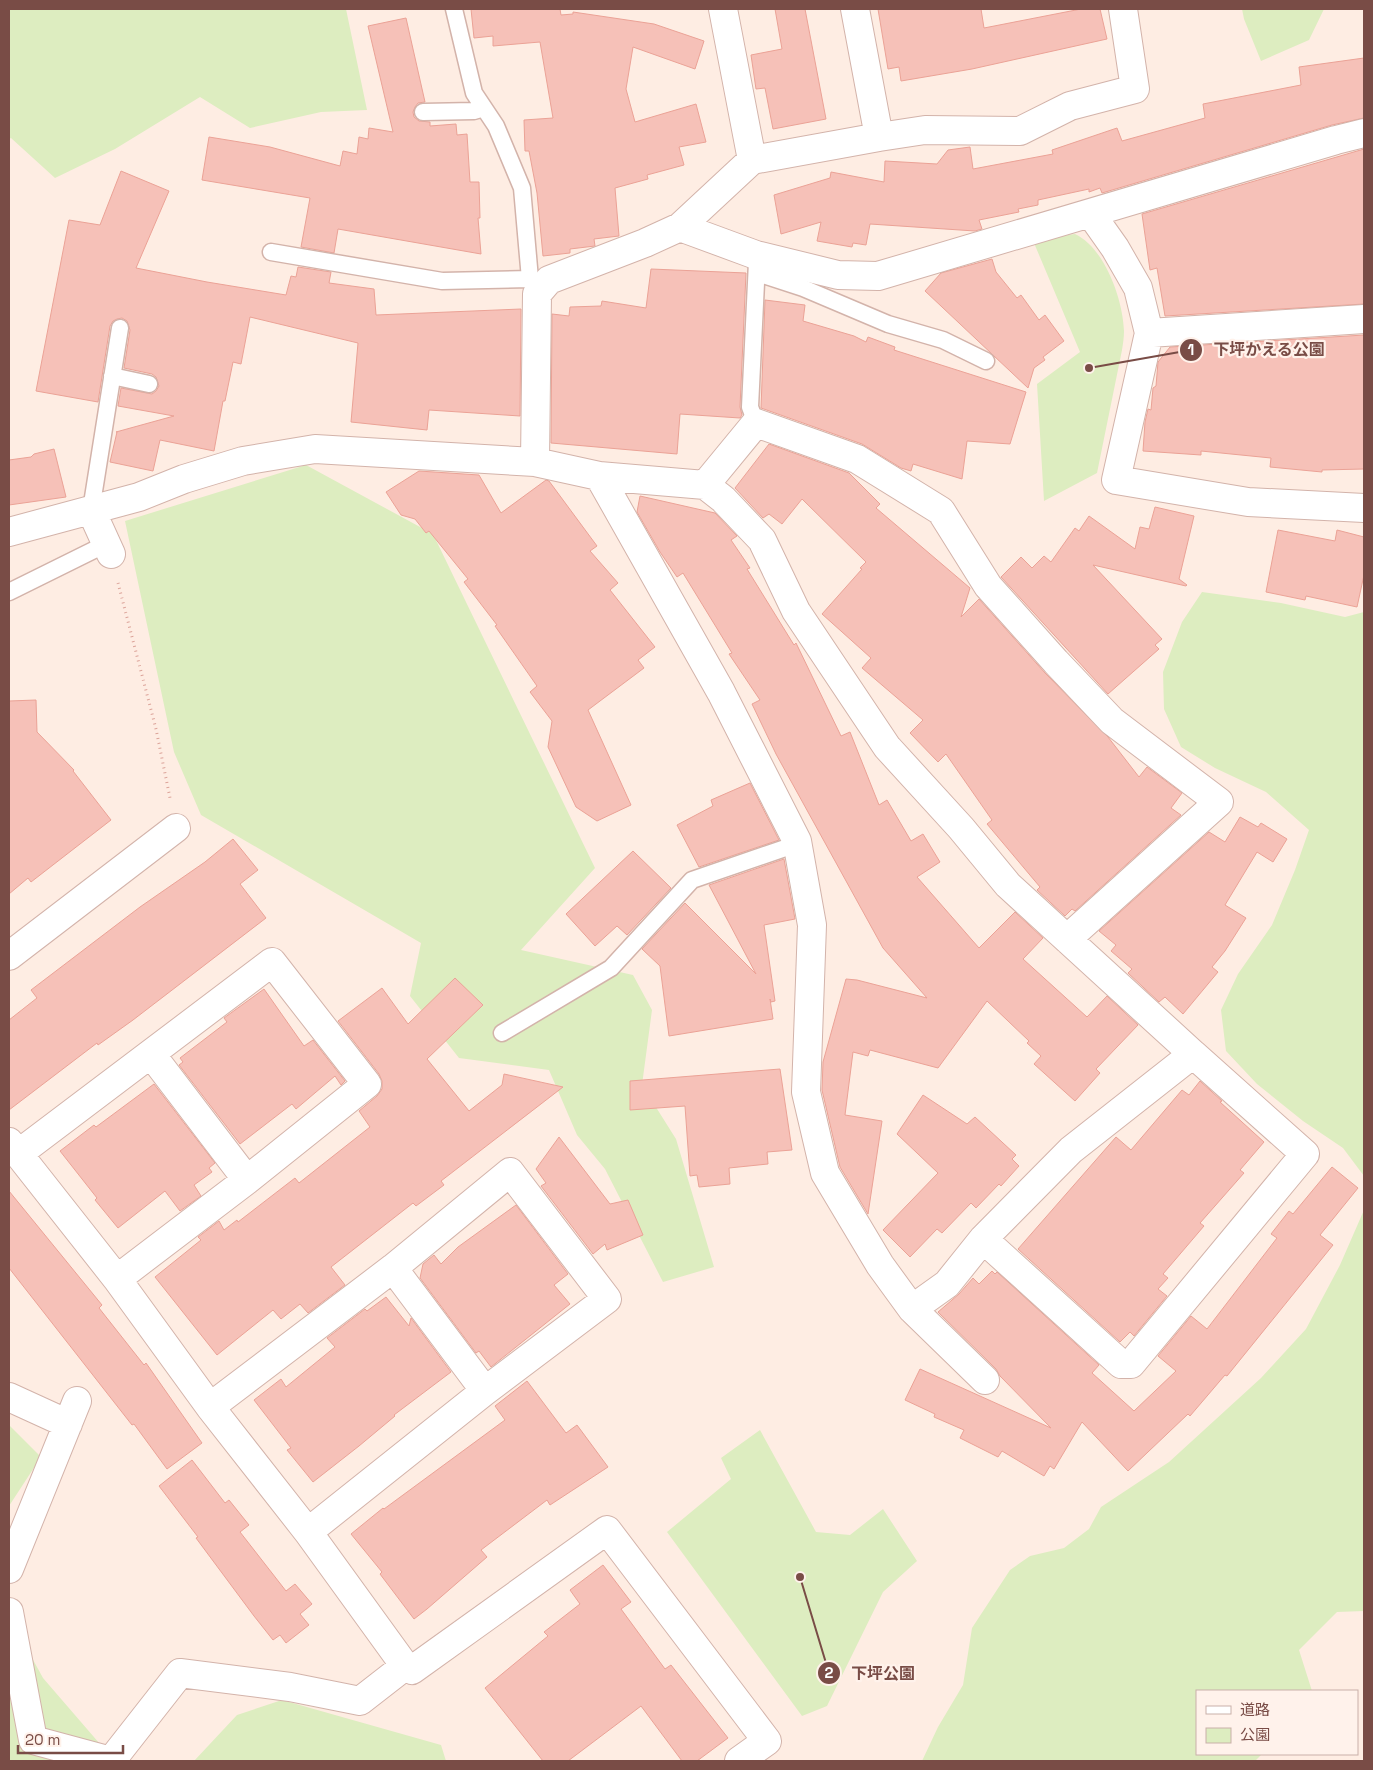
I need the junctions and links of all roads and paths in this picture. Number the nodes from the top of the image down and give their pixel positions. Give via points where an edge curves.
1 (454, 9) edge
2 (723, 9) edge
3 (855, 9) edge
4 (1123, 9) edge
5 (484, 108) junction
6 (423, 112) dead end
7 (1364, 133) edge
8 (879, 137) junction
9 (752, 160) junction
10 (1090, 214) junction
11 (680, 227) junction
12 (271, 252) dead end
13 (757, 264) junction
14 (533, 286) junction
15 (1364, 319) edge
16 (120, 328) dead end
17 (1149, 334) junction
18 (986, 361) dead end
19 (112, 376) junction
20 (149, 384) dead end
21 (756, 424) junction
22 (536, 462) junction
23 (600, 476) junction
24 (705, 485) junction
25 (1364, 508) edge
26 (91, 510) junction
27 (9, 532) edge
28 (108, 549) junction
29 (9, 592) edge
30 (176, 828) joint
31 (797, 844) junction
32 (1067, 940) junction
33 (9, 956) edge
34 (502, 1033) dead end
35 (151, 1054) junction
36 (1193, 1054) junction
37 (13, 1148) edge
38 (247, 1180) junction
39 (983, 1239) junction
40 (393, 1268) junction
41 (117, 1279) junction
42 (912, 1309) junction
43 (985, 1380) dead end
44 (485, 1391) junction
45 (9, 1397) edge
46 (210, 1406) junction
47 (308, 1532) junction
48 (9, 1570) edge
49 (9, 1612) edge
50 (405, 1666) junction
51 (739, 1761) edge

1 - 5 lane via 474,93
2 - 9 street
3 - 8 street
4 - 8 street via 1135,89 1070,106 1020,131 925,130
5 - 6 lane
5 - 14 lane via 496,126 522,188
7 - 10 street
8 - 9 street
9 - 11 street
10 - 13 street via 878,276 838,275
10 - 17 street via 1138,288
11 - 13 street
11 - 14 street
12 - 14 lane via 442,281
13 - 18 lane via 803,288 888,324 943,340
13 - 21 lane via 750,407
14 - 22 street
15 - 17 street
16 - 19 lane
17 - 25 street via 1116,480 1248,502
19 - 20 lane
19 - 26 lane
21 - 24 street
21 - 32 street via 857,459 940,511 988,586 1099,708 1119,727 1219,802
22 - 23 street
22 - 26 street via 315,449 243,461
23 - 24 street
23 - 31 street via 721,692
24 - 32 street via 762,540 796,611 887,747 1008,885
26 - 27 street
26 - 28 street
28 - 29 lane
28 - 30 path via 154,720
30 - 33 street
31 - 34 lane via 692,880 611,968
31 - 42 street via 812,925 806,1092 825,1173 880,1265
32 - 36 street
35 - 37 street
35 - 38 street
35 - 38 street via 272,962 366,1084
36 - 39 street via 1072,1150
36 - 39 street via 1306,1154 1131,1364 1121,1364
37 - 41 street
38 - 41 street
39 - 42 street via 948,1284
40 - 44 street
40 - 44 street via 510,1172 607,1299
40 - 46 street
41 - 46 street
42 - 43 street
44 - 47 street
45 - 48 street via 72,1412
46 - 47 street
47 - 50 street
49 - 50 street via 33,1740 111,1761 180,1673 290,1687 360,1701
50 - 51 street via 412,1670 608,1530 767,1741

